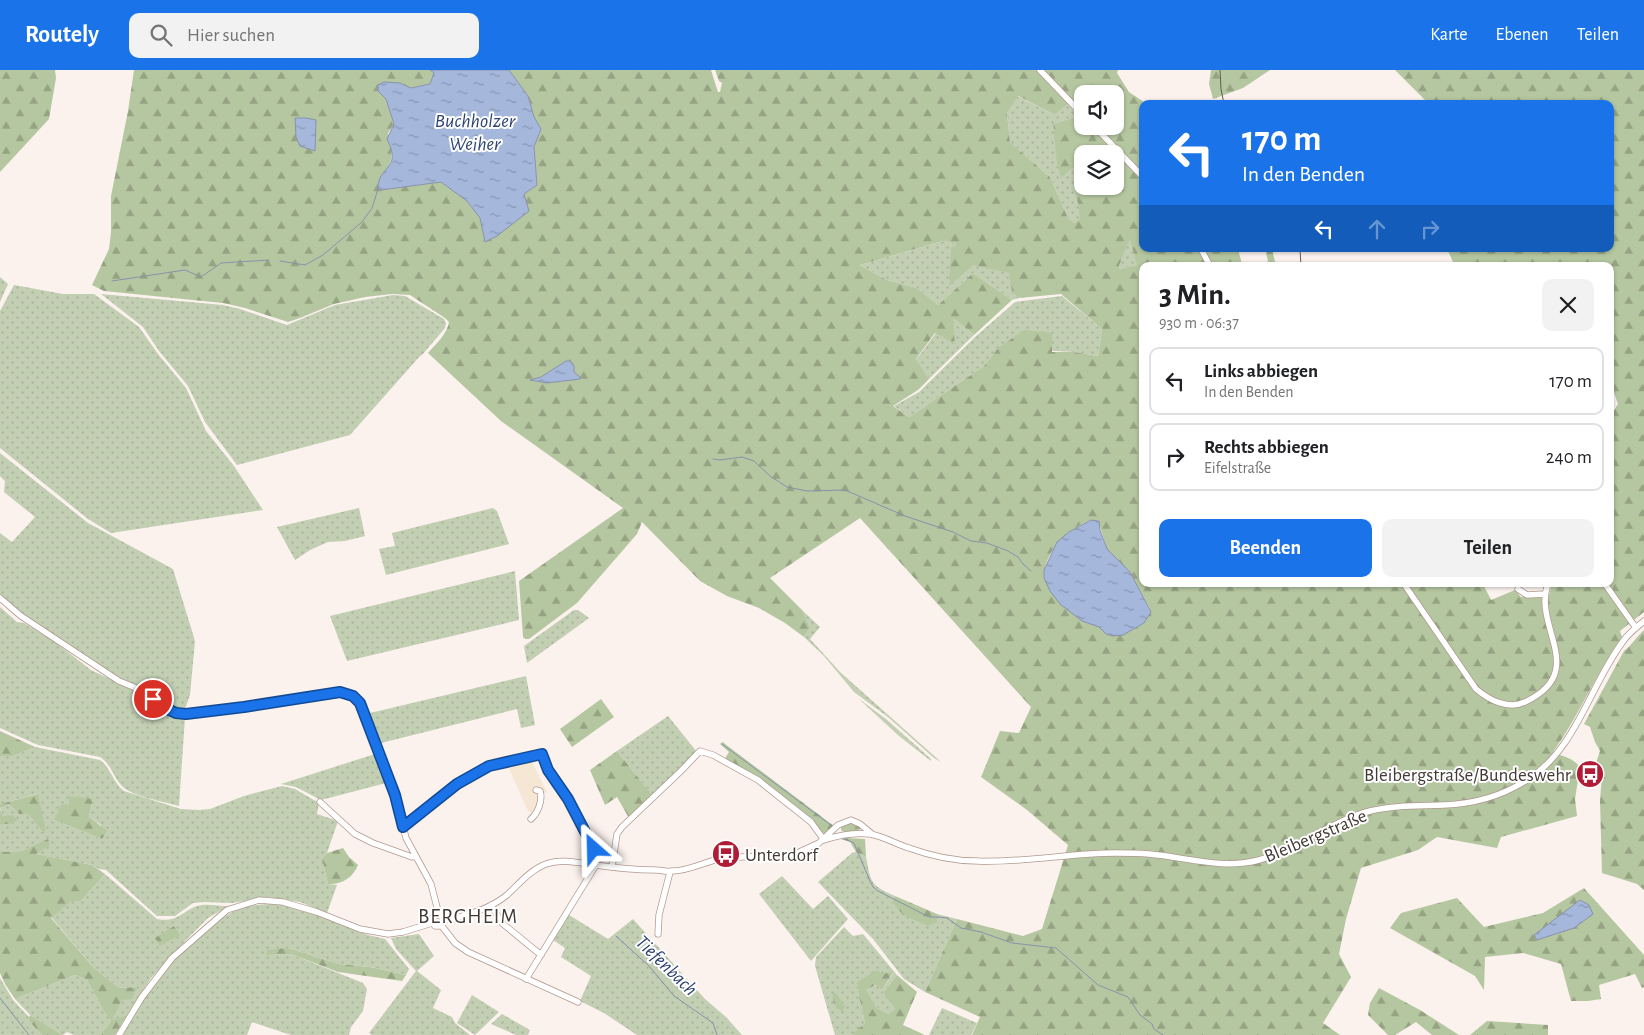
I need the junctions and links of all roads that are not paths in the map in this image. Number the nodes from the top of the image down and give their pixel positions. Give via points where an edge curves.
1 (1040, 70) edge
2 (1074, 106) edge
3 (1103, 135) edge
4 (1139, 173) edge
5 (1406, 587) edge
6 (1547, 587) edge
7 (1607, 587) edge
8 (1518, 589) dead end
9 (1544, 594) junction
10 (0, 598) edge
11 (1644, 621) edge
12 (1636, 628) junction
13 (536, 790) dead end
14 (320, 802) dead end
15 (532, 819) dead end
16 (838, 825) junction
17 (403, 827) junction
18 (864, 827) junction
19 (858, 833) junction
20 (842, 834) junction
21 (873, 835) junction
22 (824, 840) junction
23 (415, 856) junction
24 (586, 864) junction
25 (596, 865) junction
26 (612, 867) junction
27 (670, 872) junction
28 (490, 905) junction
29 (443, 920) junction
30 (432, 923) junction
31 (658, 934) dead end
32 (541, 955) junction
33 (526, 979) junction
34 (578, 1002) dead end
35 (119, 1035) edge

1 - 2 street
3 - 4 street
5 - 9 street via 1476,689 1498,703 1521,704 1541,693 1552,680 1557,652
6 - 9 street
7 - 12 street
8 - 9 street via 1526,595
10 - 17 street via 21,616 119,681 141,690 176,713 244,707 340,692 353,696 360,703 395,795
11 - 12 street, Bleibergstraße
12 - 21 street, Bleibergstraße via 1613,655 1564,745 1543,769 1528,780 1489,798 1369,811 1282,852 1234,863 1114,853 978,861 949,859
13 - 15 street via 540,791 541,801
14 - 23 street via 355,834
16 - 18 street via 851,820
16 - 20 street via 837,830
16 - 22 street
17 - 23 street
17 - 24 street via 457,784 489,766 542,754 548,770 592,843 594,849
18 - 19 street
18 - 21 street, Bleibergstraße
19 - 20 street, Bleibergstraße
19 - 21 street, Bleibergstraße
20 - 22 street, Bleibergstraße
22 - 26 street via 812,822 758,780 700,751 622,827 617,834
22 - 27 street via 795,854 724,858
23 - 29 street via 431,884
24 - 25 street
24 - 28 street via 570,861 546,864
25 - 26 street
25 - 32 street
26 - 27 street
27 - 31 street via 658,915
28 - 29 street
28 - 32 street via 502,923
29 - 30 street via 436,926
29 - 30 street via 435,915
29 - 33 street via 448,936 461,948
30 - 35 street via 388,934 360,929 283,902 260,900 227,910 172,958 142,997
32 - 33 street
33 - 34 street

